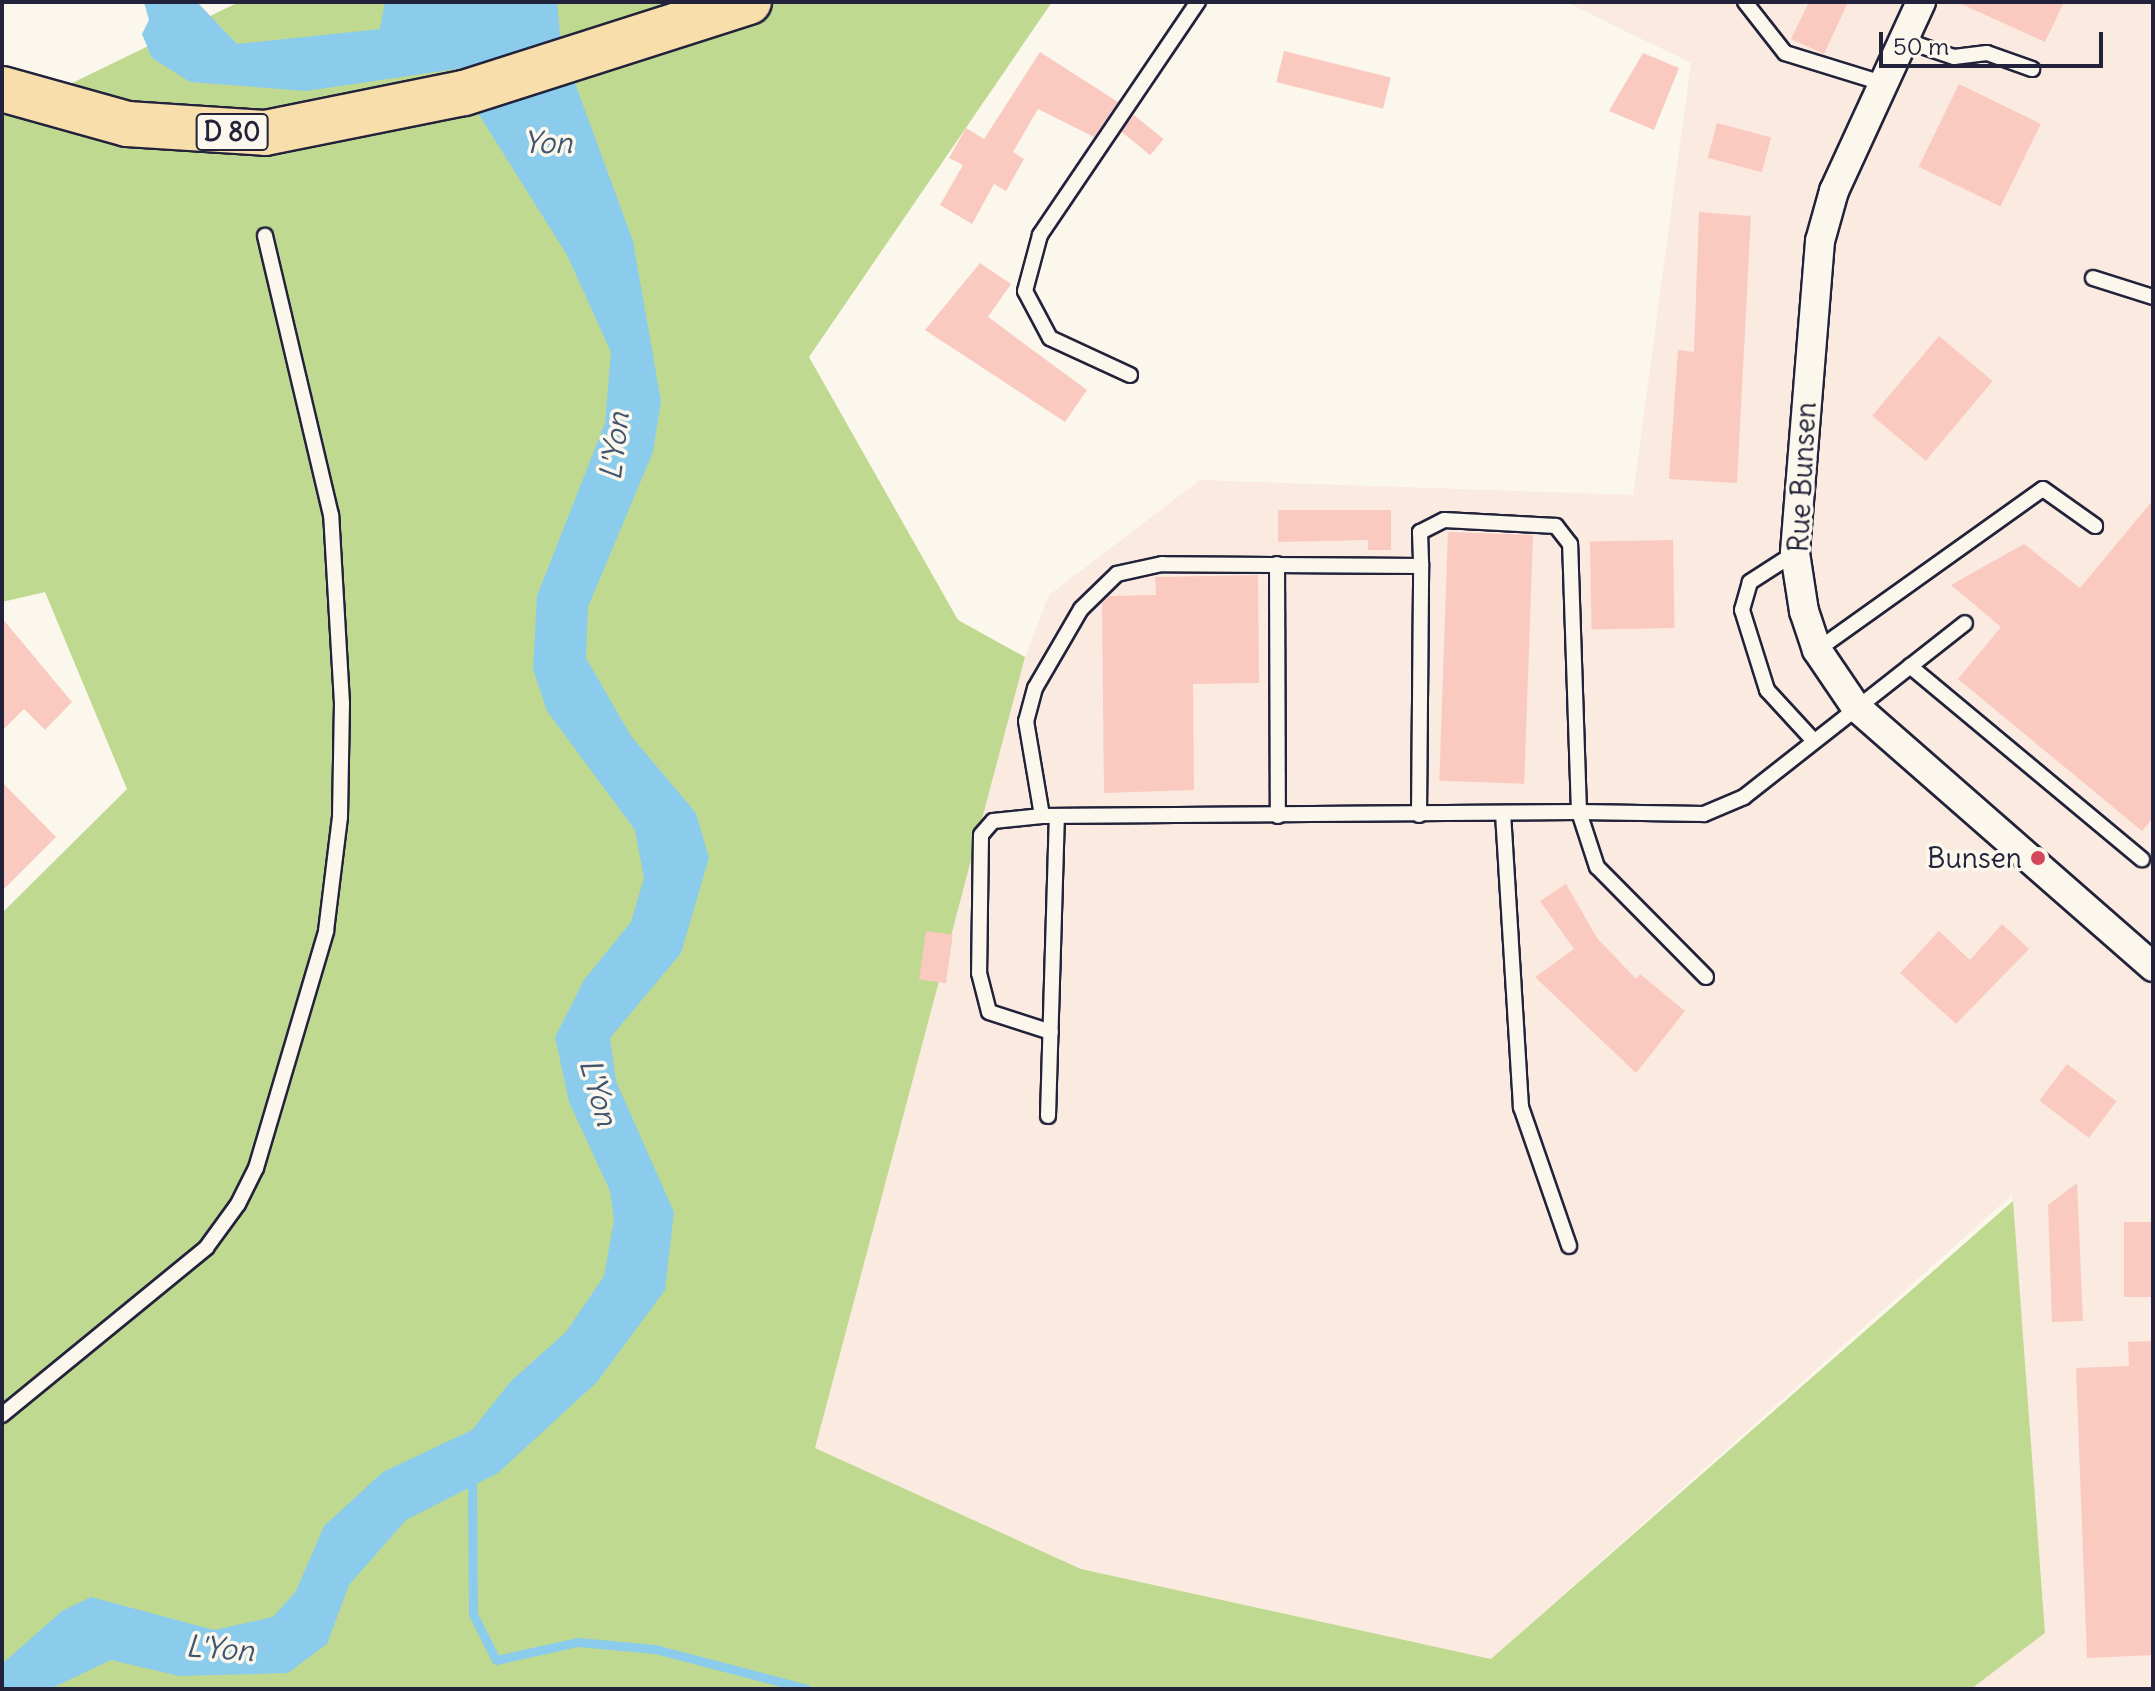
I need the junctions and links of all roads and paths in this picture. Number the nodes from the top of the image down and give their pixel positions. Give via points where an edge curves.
1 (749, 2) edge
2 (1198, 2) edge
3 (1745, 2) edge
4 (1921, 2) edge
5 (1904, 40) junction
6 (2032, 69) dead end
7 (1885, 84) junction
8 (2, 89) edge
9 (265, 236) dead end
10 (2093, 278) dead end
11 (2153, 297) edge
12 (1130, 375) dead end
13 (2095, 526) dead end
14 (1795, 553) junction
15 (1277, 564) junction
16 (1421, 566) junction
17 (1965, 623) dead end
18 (1817, 650) junction
19 (1910, 666) junction
20 (1855, 706) junction
21 (1813, 740) junction
22 (1579, 812) junction
23 (1503, 813) junction
24 (1419, 815) junction
25 (1278, 816) junction
26 (1050, 817) junction
27 (2142, 859) dead end
28 (2153, 967) edge
29 (1706, 977) dead end
30 (1051, 1032) junction
31 (1048, 1116) dead end
32 (1569, 1246) dead end
33 (2, 1415) edge

1 - 8 main road, D 80 via 593,56 316,127 185,132
2 - 12 lane via 1040,235 1025,291 1050,338
3 - 7 lane via 1785,53
4 - 5 street, Rue Bunsen
5 - 6 lane via 1954,57 1987,53
5 - 7 street, Rue Bunsen
7 - 14 street, Rue Bunsen via 1834,191 1820,241
9 - 33 lane via 331,515 342,703 340,817 326,931 256,1168 238,1204 206,1248
10 - 11 lane
13 - 18 lane via 2043,489
14 - 18 street, Rue Bunsen
14 - 21 lane via 1750,582 1742,610 1767,690
15 - 16 lane
15 - 25 lane
15 - 26 lane via 1162,564 1117,574 1081,609 1035,688 1026,721
16 - 22 lane via 1420,532 1444,520 1556,526 1570,544
16 - 24 lane
17 - 19 lane
18 - 20 street, Rue Bunsen
19 - 20 lane
19 - 27 lane
20 - 21 lane
20 - 28 street, Rue Bunsen
21 - 22 lane via 1744,797 1704,814
22 - 23 lane
22 - 29 lane via 1597,867
23 - 24 lane
23 - 32 lane via 1521,1107
24 - 25 lane
25 - 26 lane
26 - 30 lane
26 - 30 lane via 993,821 981,835 979,973 989,1012
30 - 31 lane

